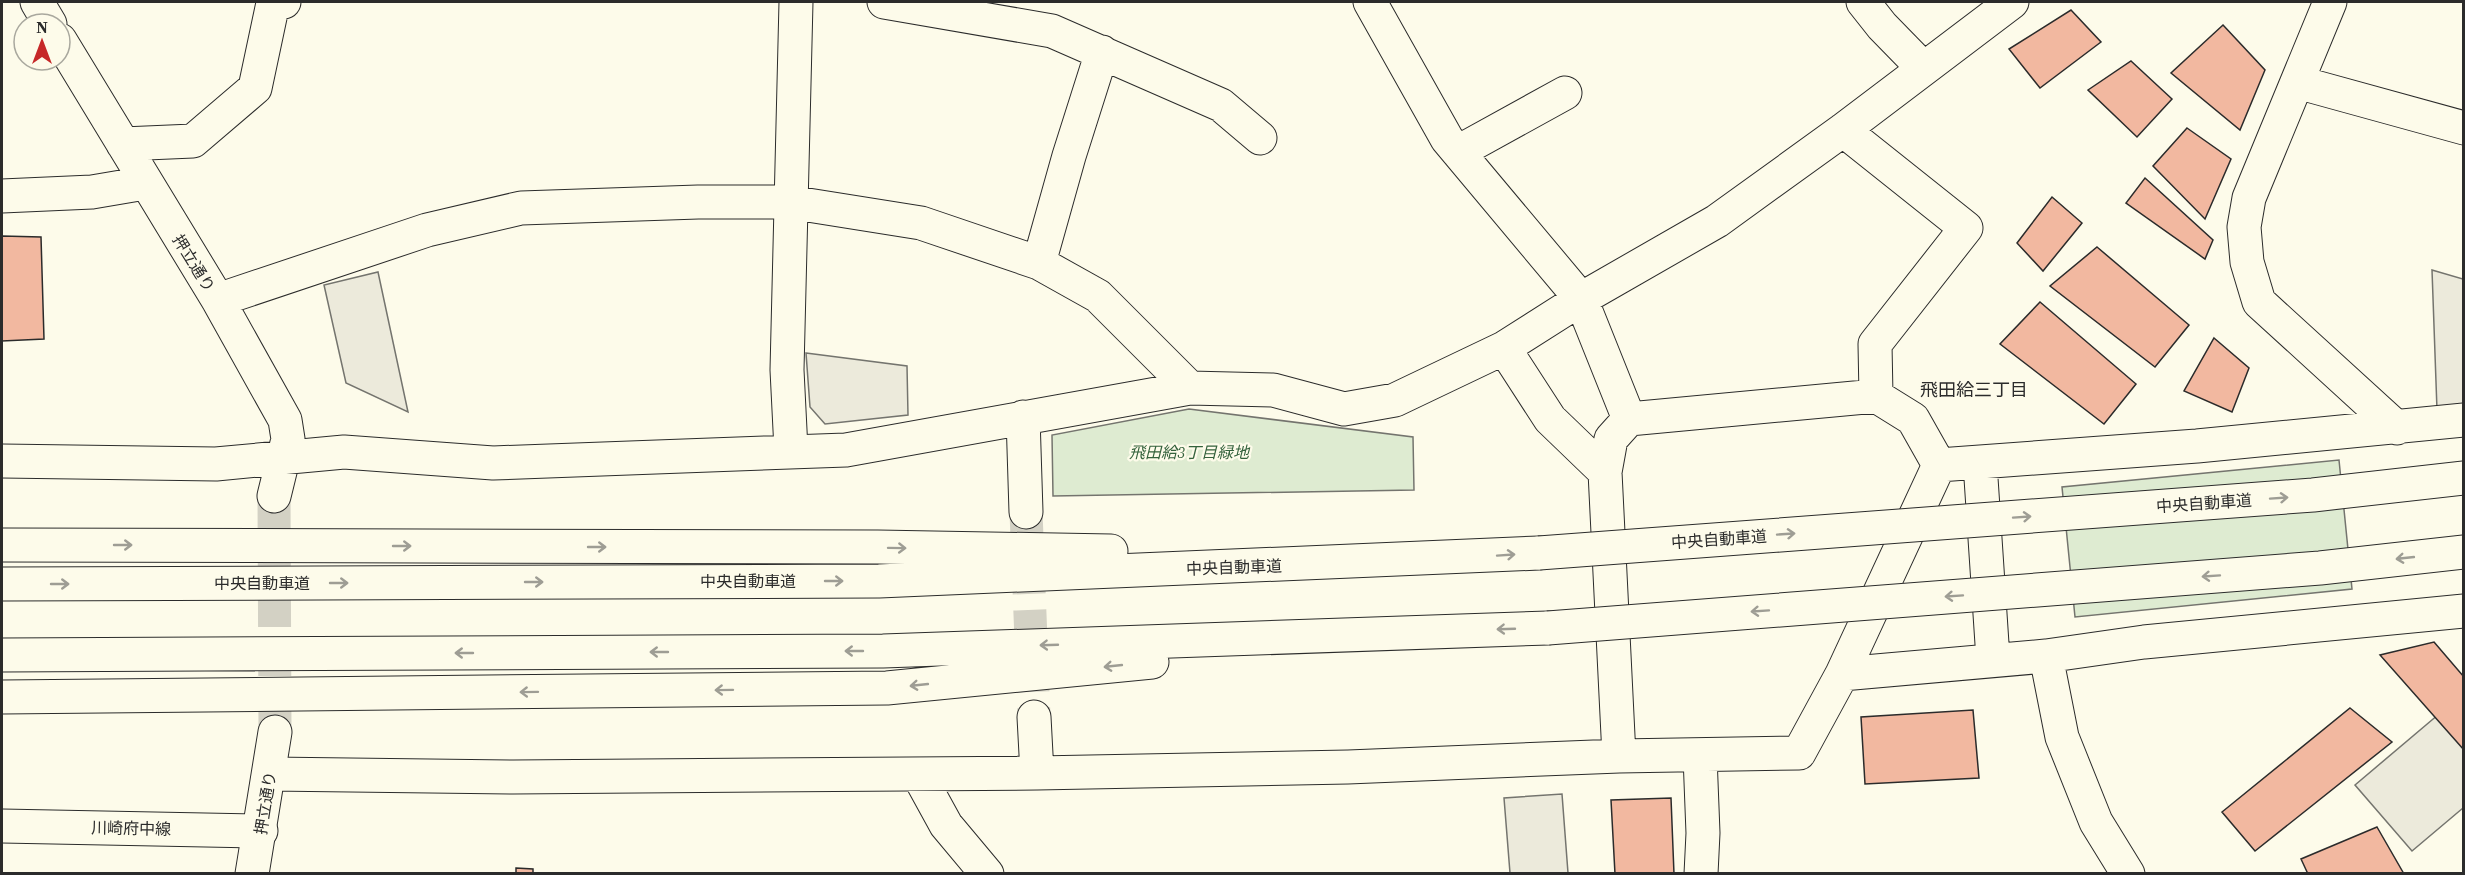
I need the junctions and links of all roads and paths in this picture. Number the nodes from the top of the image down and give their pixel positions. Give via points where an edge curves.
1 (284, 2) edge
2 (796, 2) edge
3 (884, 2) edge
4 (1370, 2) edge
5 (1863, 2) edge
6 (2012, 2) edge
7 (2330, 2) edge
8 (1102, 52) junction
9 (72, 60) edge
10 (1923, 68) junction
11 (2297, 82) junction
12 (1565, 93) dead end
13 (2463, 128) edge
14 (1843, 130) junction
15 (1260, 138) dead end
16 (123, 144) junction
17 (1458, 152) junction
18 (145, 183) junction
19 (2, 196) edge
20 (789, 202) junction
21 (1039, 263) junction
22 (1581, 299) junction
23 (218, 300) junction
24 (1504, 348) junction
25 (1190, 388) junction
26 (1876, 396) junction
27 (1023, 417) junction
28 (1629, 419) junction
29 (2463, 420) edge
30 (2397, 428) junction
31 (791, 450) junction
32 (284, 456) junction
33 (2, 461) edge
34 (1980, 463) junction
35 (1939, 465) junction
36 (1605, 472) junction
37 (2463, 478) edge
38 (274, 496) tunnel mouth
39 (1026, 512) tunnel mouth
40 (2, 545) edge
41 (2463, 552) edge
42 (1473, 557) junction
43 (2, 584) edge
44 (2463, 611) edge
45 (1464, 631) junction
46 (2, 655) edge
47 (2046, 656) junction
48 (1993, 659) junction
49 (1842, 674) junction
50 (2, 697) edge
51 (1034, 717) tunnel mouth
52 (275, 732) tunnel mouth
53 (1619, 756) junction
54 (1700, 756) junction
55 (1036, 773) junction
56 (270, 774) junction
57 (918, 774) junction
58 (2, 825) edge
59 (261, 831) junction
60 (252, 873) edge
61 (987, 873) edge
62 (1701, 873) edge
63 (2128, 873) edge

1 - 16 main road via 273,3 255,88 193,141
2 - 20 main road
3 - 8 main road via 1052,32
4 - 17 main road
5 - 10 main road
6 - 10 main road
7 - 11 main road
8 - 15 main road via 1221,105
8 - 21 main road
9 - 16 main road, 押立通り
10 - 14 main road
11 - 13 main road
11 - 30 main road via 2248,198 2244,227 2247,262 2259,302
12 - 17 main road
14 - 22 main road via 1717,221
14 - 26 main road via 1966,228 1875,344
16 - 18 main road, 押立通り
17 - 22 main road
18 - 19 main road via 92,192
18 - 23 main road, 押立通り
20 - 21 main road via 921,223
20 - 23 main road via 521,208 427,230
20 - 31 main road via 787,370
21 - 25 main road via 1098,296
22 - 24 main road
22 - 28 main road
23 - 32 main road, 押立通り via 285,420 288,439
24 - 25 main road via 1395,400 1344,409 1274,390
24 - 36 main road via 1550,419
25 - 27 main road
26 - 28 main road
26 - 35 main road via 1913,419
27 - 31 main road via 846,450
27 - 39 main road
28 - 36 main road via 1611,439
29 - 30 main road
30 - 34 main road via 2360,428 2198,446
31 - 32 main road via 493,463 344,452
32 - 33 main road via 216,464
32 - 38 main road, 押立通り
34 - 35 main road
34 - 48 main road
35 - 49 main road
36 - 53 main road
42 -> 37 main road, 中央自動車道, bridge via 2313,495
40 -> 42 main road via 878,547
41 -> 45 main road, bridge via 2320,568 1548,628
43 -> 42 main road, 中央自動車道 via 879,581
44 - 47 main road via 2144,642
45 -> 46 main road via 883,651
45 -> 50 main road via 887,688
47 - 48 main road
47 - 63 main road via 2062,737 2096,822
48 - 49 main road
49 - 54 main road via 1799,753
51 - 55 main road
52 - 56 main road, 押立通り
53 - 54 main road
53 - 55 main road via 1348,767
54 - 62 main road via 1704,833
55 - 57 main road
56 - 57 main road
56 - 59 main road, 押立通り
57 - 61 main road via 946,825
58 - 59 main road, 川崎府中線
59 - 60 main road, 押立通り

